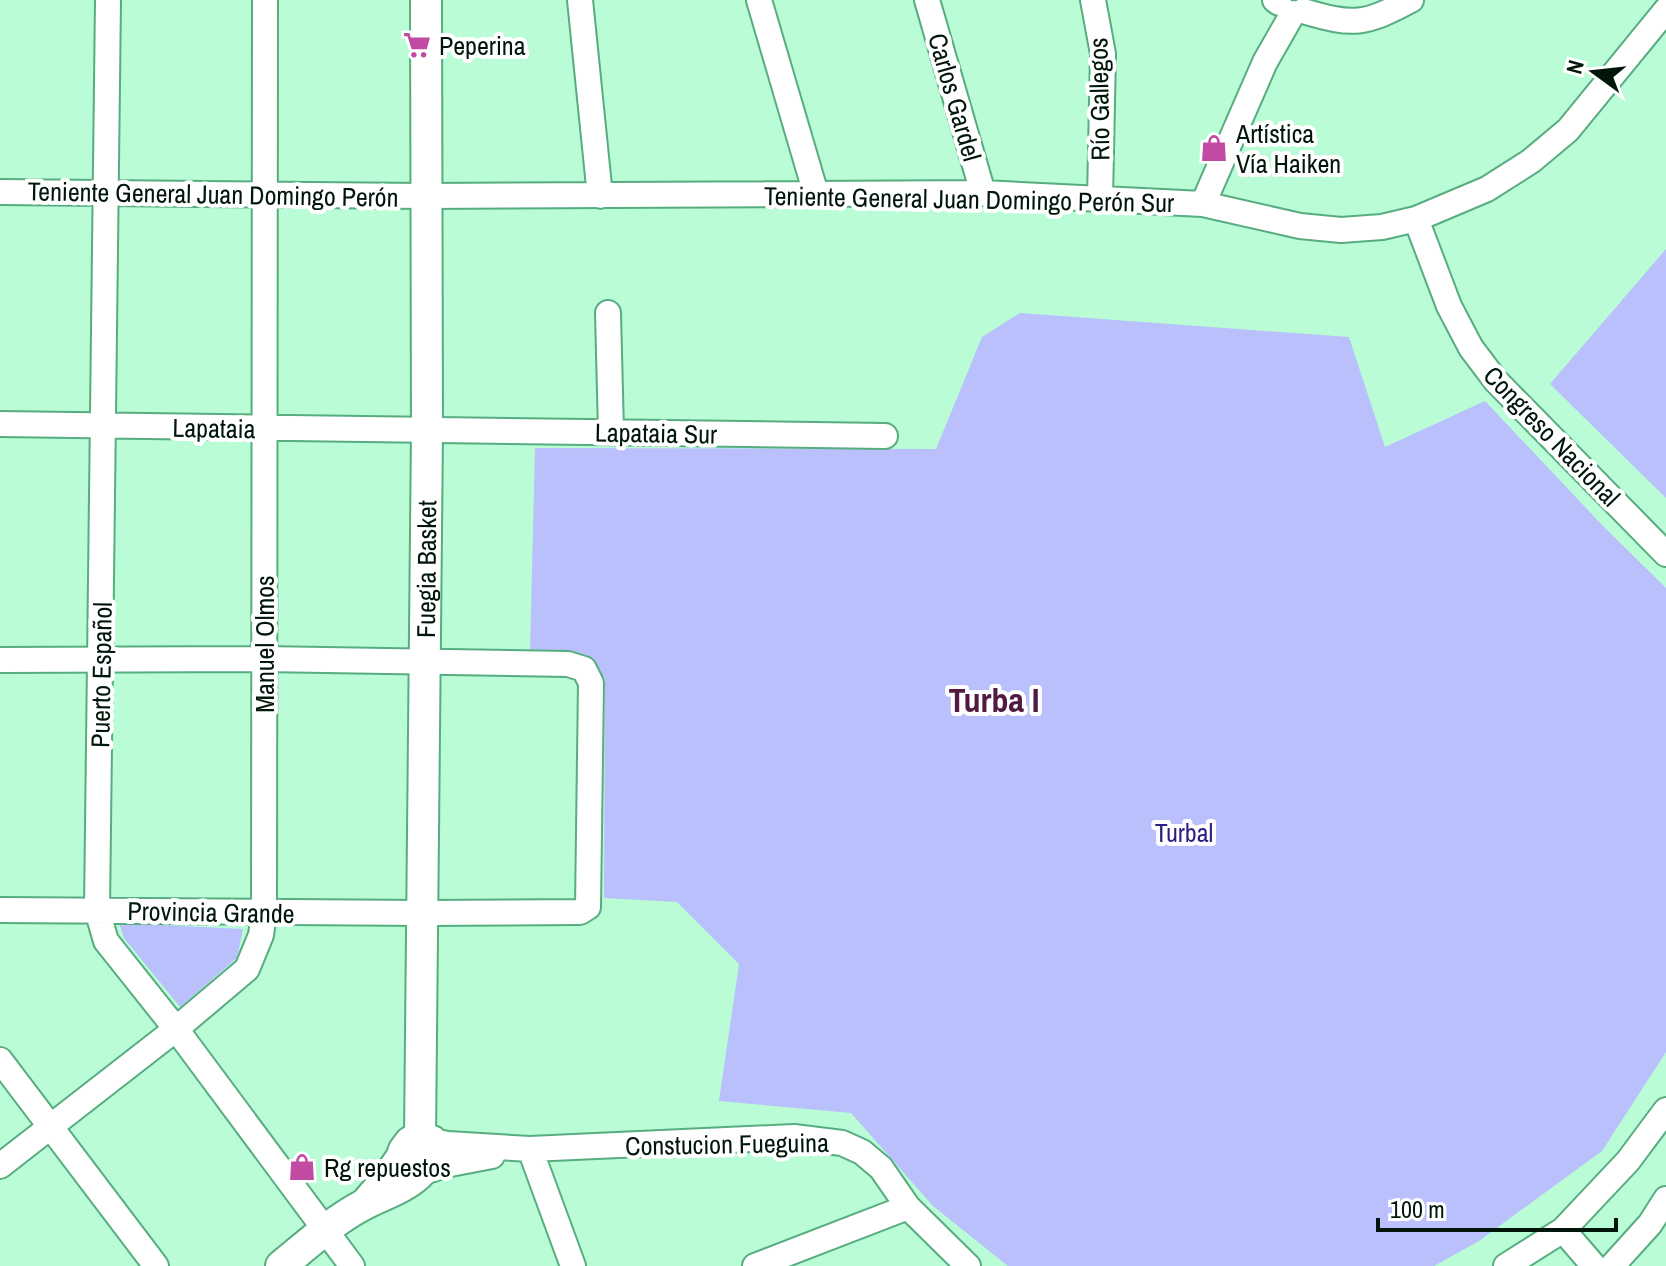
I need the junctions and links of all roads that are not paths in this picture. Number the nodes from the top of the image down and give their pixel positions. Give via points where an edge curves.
1 (108, 0) edge
2 (265, 0) edge
3 (426, 0) edge
4 (580, 0) edge
5 (759, 0) edge
6 (927, 0) edge
7 (1093, 0) edge
8 (1411, 0) edge
9 (1288, 5) edge
10 (1666, 10) edge
11 (0, 192) edge
12 (105, 193) junction
13 (983, 193) junction
14 (816, 194) junction
15 (266, 195) junction
16 (425, 196) junction
17 (600, 196) junction
18 (1100, 199) junction
19 (1203, 204) junction
20 (1416, 219) junction
21 (608, 313) dead end
22 (0, 424) edge
23 (104, 426) junction
24 (264, 429) junction
25 (427, 430) junction
26 (611, 432) junction
27 (885, 436) dead end
28 (1666, 554) edge
29 (102, 659) junction
30 (263, 659) junction
31 (0, 660) edge
32 (424, 662) junction
33 (0, 910) edge
34 (97, 910) junction
35 (264, 913) junction
36 (423, 913) junction
37 (176, 1029) junction
38 (0, 1060) edge
39 (1666, 1110) edge
40 (50, 1128) junction
41 (530, 1149) junction
42 (418, 1157) junction
43 (0, 1166) edge
44 (1666, 1199) edge
45 (908, 1207) junction
46 (325, 1230) junction
47 (1563, 1230) junction
48 (156, 1266) edge
49 (281, 1266) edge
50 (352, 1266) edge
51 (573, 1266) edge
52 (755, 1266) edge
53 (968, 1266) edge
54 (1506, 1266) edge
55 (1594, 1266) edge
56 (1612, 1266) edge

1 - 12 street, Puerto Español
2 - 15 street, Manuel Olmos
3 - 16 main road, Fuegia Basket
4 - 17 street
5 - 14 street
6 - 13 street, Carlos Gardel
7 - 18 street, Río Gallegos via 1103,54
8 - 9 street via 1361,22 1336,21
9 - 19 street
10 - 20 street, Teniente General Juan Domingo Perón Sur via 1568,130 1531,161 1487,189
11 - 12 street, Teniente General Juan Domingo Perón
12 - 15 street, Teniente General Juan Domingo Perón
12 - 23 street, Puerto Español
13 - 14 street, Teniente General Juan Domingo Perón Sur
13 - 18 street, Teniente General Juan Domingo Perón Sur
14 - 17 street, Teniente General Juan Domingo Perón Sur
15 - 16 street, Teniente General Juan Domingo Perón
15 - 24 street, Manuel Olmos
16 - 17 street, Teniente General Juan Domingo Perón Sur
16 - 25 main road, Fuegia Basket
18 - 19 street, Teniente General Juan Domingo Perón Sur
19 - 20 street, Teniente General Juan Domingo Perón Sur via 1341,230
20 - 28 street, Congreso Nacional via 1471,348 1496,381
21 - 26 street
22 - 23 street, Lapataia
23 - 24 street, Lapataia
23 - 29 street, Puerto Español
24 - 25 street, Lapataia
24 - 30 street, Manuel Olmos
25 - 26 street, Lapataia Sur
25 - 32 main road, Fuegia Basket
26 - 27 street, Lapataia Sur
29 - 30 street
29 - 31 street
29 - 34 street, Puerto Español
30 - 32 street
30 - 35 street, Manuel Olmos
32 - 36 main road, Fuegia Basket
32 - 36 street, Provincia Grande via 568,664 584,669 591,683 588,907 580,912
33 - 34 street, Provincia Grande
34 - 35 street, Provincia Grande
34 - 37 street, Puerto Español via 106,941
35 - 36 street, Provincia Grande
35 - 37 street, Manuel Olmos via 247,969
36 - 42 main road, Fuegia Basket
37 - 40 street, Manuel Olmos
37 - 46 street, Puerto Español
38 - 40 street
39 - 47 street via 1628,1161
40 - 43 street, Manuel Olmos
40 - 48 street
41 - 42 street via 445,1165
41 - 42 street via 448,1144
41 - 45 street, Constucion Fueguina via 823,1139 862,1152 881,1168
41 - 51 street
42 - 46 main road via 394,1191
44 - 56 street
45 - 52 street
45 - 53 street, Constucion Fueguina
46 - 49 main road
46 - 50 street, Puerto Español
47 - 54 street
47 - 55 street

